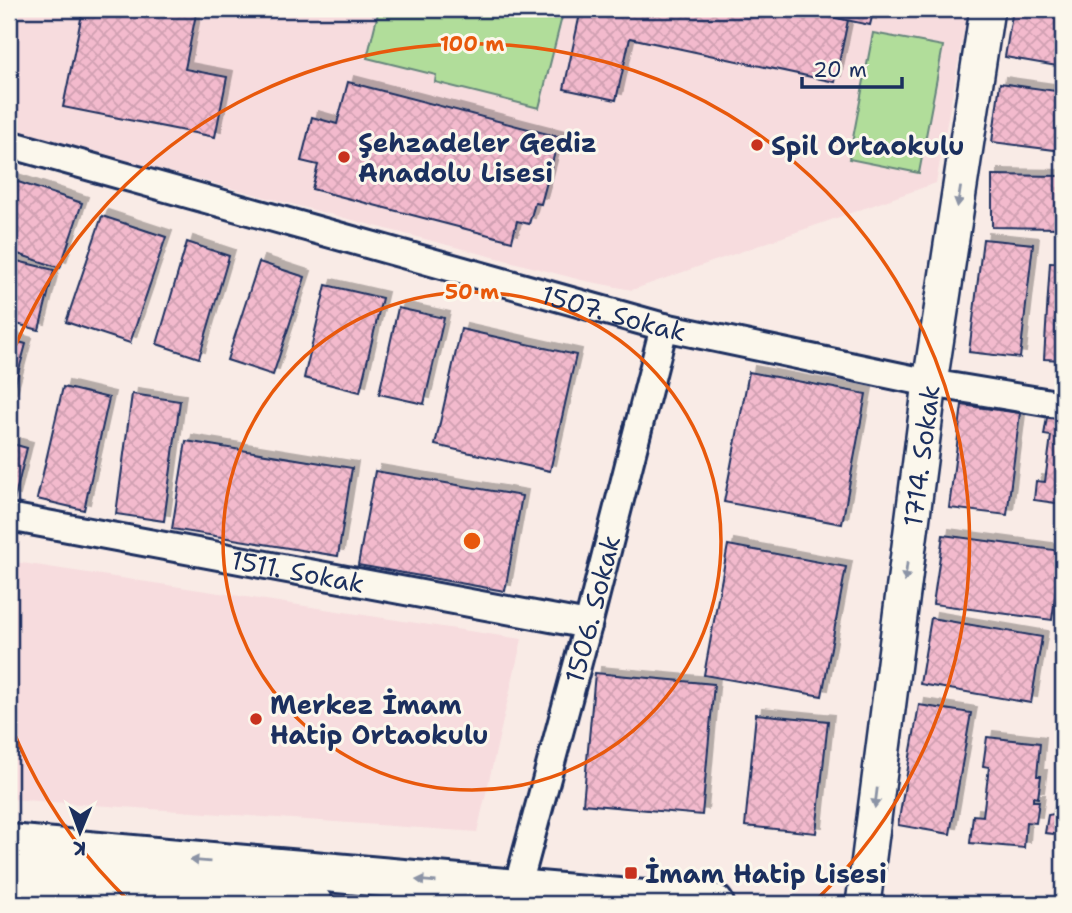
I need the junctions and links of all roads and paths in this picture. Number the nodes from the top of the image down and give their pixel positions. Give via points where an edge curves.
1 (987, 9) edge
2 (9, 144) edge
3 (664, 327) junction
4 (930, 383) junction
5 (1063, 405) edge
6 (9, 517) edge
7 (589, 625) junction
8 (9, 844) edge
9 (9, 878) edge
10 (517, 889) junction
11 (313, 904) edge
12 (714, 904) edge
13 (863, 904) edge

1 -> 4 street, 1714. Sokak
2 - 3 street, 1507. Sokak
3 - 4 street, 1507. Sokak
3 - 7 street, 1506. Sokak
4 - 5 street, 1507. Sokak
4 -> 13 street, 1714. Sokak
6 - 7 street, 1511. Sokak
7 - 10 street, 1506. Sokak
10 -> 8 main road
9 - 11 main road
10 - 12 main road

